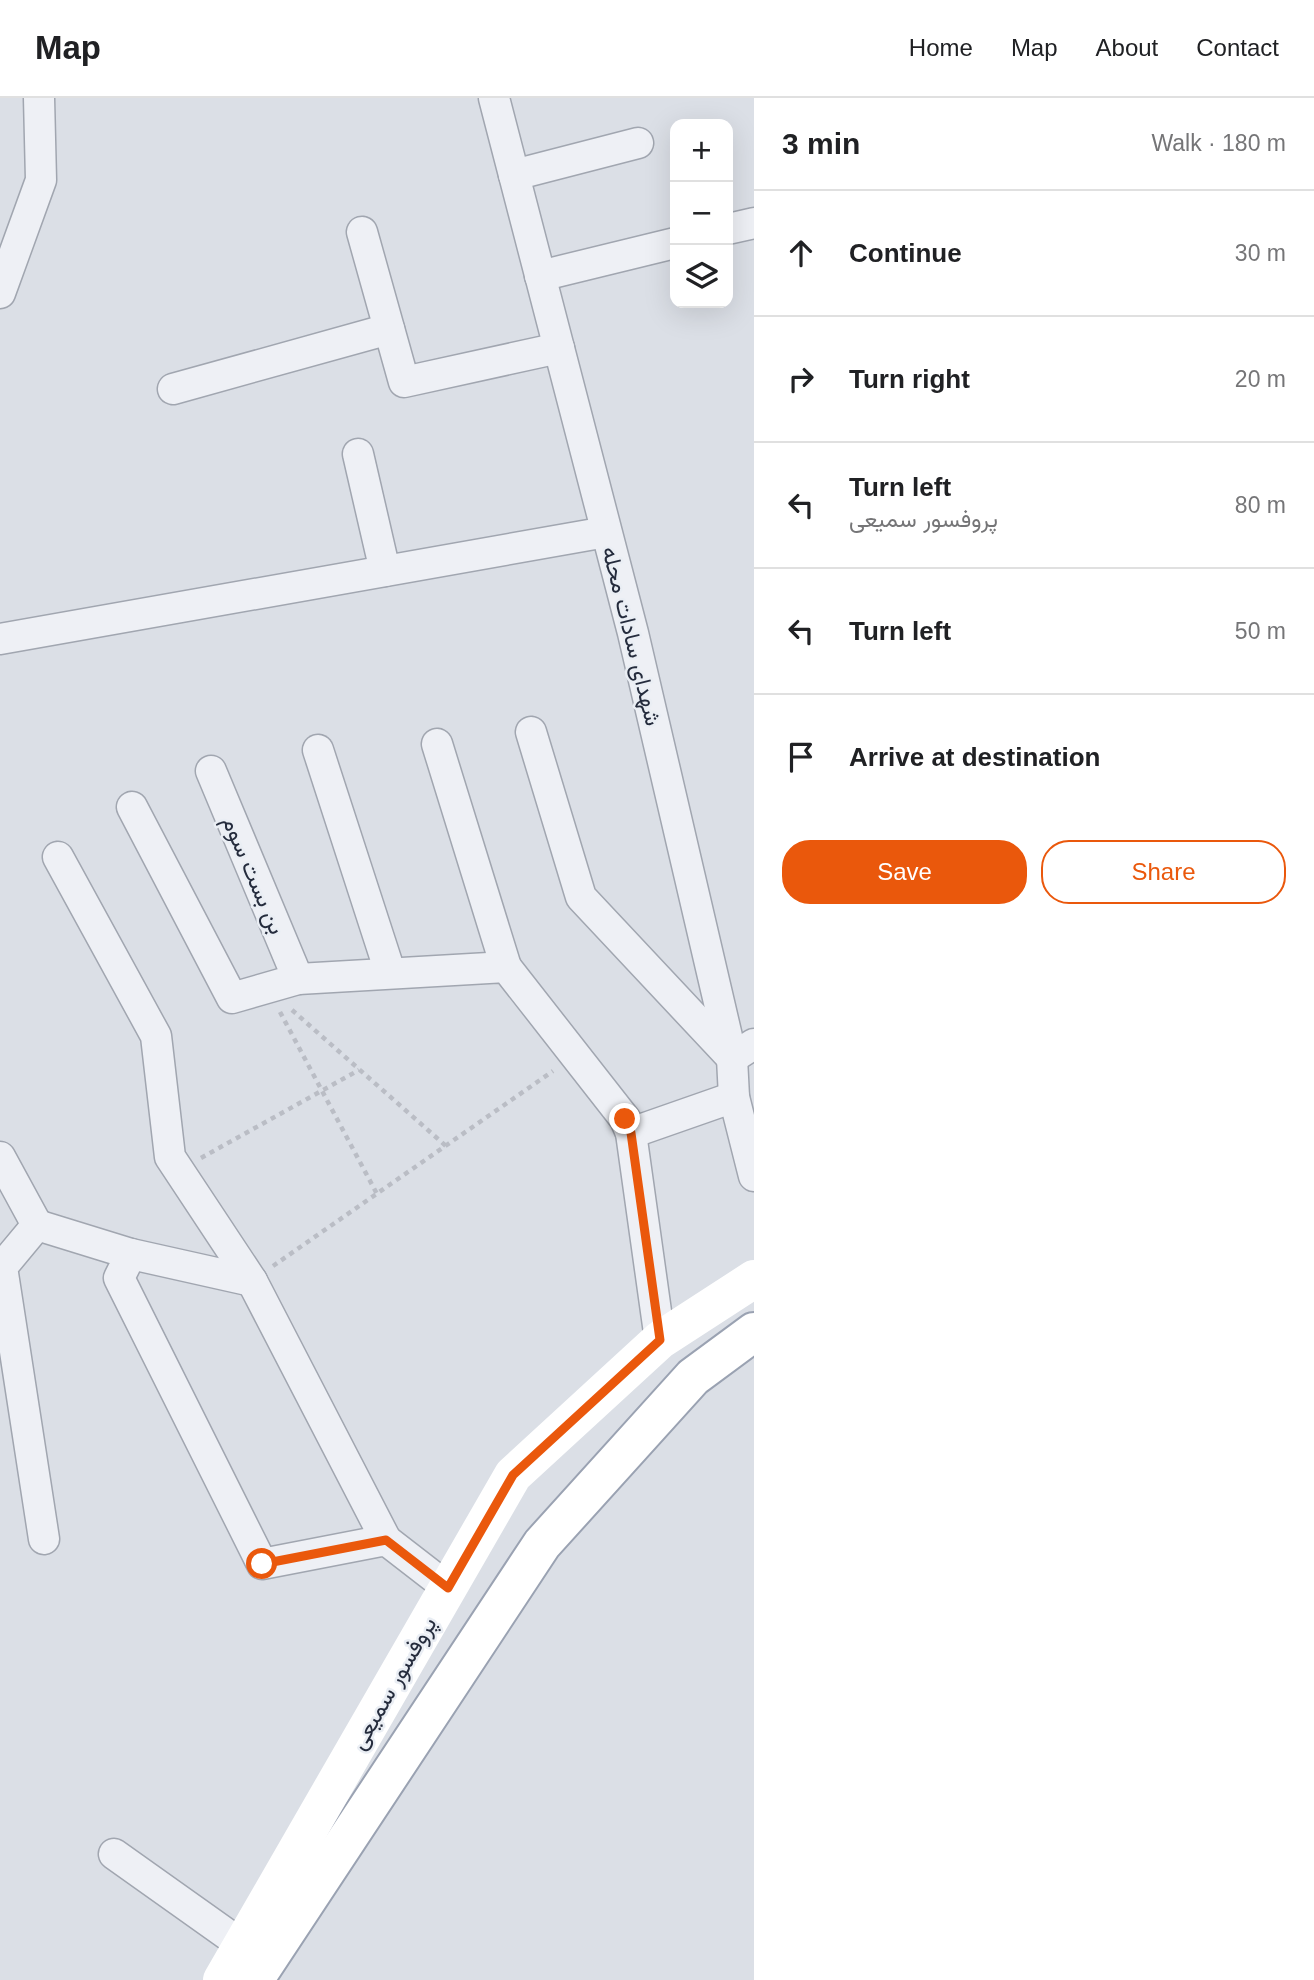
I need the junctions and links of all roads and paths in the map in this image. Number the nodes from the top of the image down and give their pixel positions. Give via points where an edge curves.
1 (39, 98) edge
2 (494, 98) edge
3 (638, 143) dead end
4 (514, 175) junction
5 (754, 223) edge
6 (733, 228) edge
7 (362, 232) dead end
8 (670, 244) edge
9 (541, 276) junction
10 (0, 293) edge
11 (389, 329) junction
12 (559, 348) junction
13 (173, 389) dead end
14 (358, 454) dead end
15 (607, 532) junction
16 (385, 571) junction
17 (0, 639) edge
18 (531, 732) dead end
19 (437, 744) dead end
20 (318, 750) dead end
21 (211, 771) dead end
22 (132, 807) dead end
23 (58, 857) dead end
24 (506, 967) junction
25 (390, 972) junction
26 (298, 979) junction
27 (267, 988) junction
28 (743, 1051) edge
29 (575, 1055) junction
30 (359, 1070) junction
31 (321, 1091) junction
32 (734, 1097) junction
33 (631, 1133) junction
34 (446, 1146) junction
35 (0, 1157) edge
36 (179, 1170) junction
37 (754, 1176) edge
38 (377, 1194) junction
39 (37, 1225) junction
40 (131, 1254) junction
41 (754, 1279) edge
42 (252, 1281) junction
43 (754, 1332) edge
44 (660, 1340) junction
45 (44, 1539) dead end
46 (386, 1540) junction
47 (448, 1588) junction
48 (114, 1854) dead end
49 (242, 1945) junction
50 (222, 1980) edge
51 (254, 1980) edge

1 - 10 street via 41,180
2 - 4 street, شهدای سادات محله
3 - 4 street
4 - 9 street, شهدای سادات محله
5 - 6 street
7 - 11 street
8 - 9 street
9 - 12 street, شهدای سادات محله
11 - 12 street via 404,382
11 - 13 street
12 - 15 street, شهدای سادات محله
14 - 16 street
15 - 16 street
15 - 28 street, شهدای سادات محله
16 - 17 street
18 - 28 street via 581,897
19 - 24 street
20 - 25 street
21 - 26 street, بن بست سوم
22 - 27 street via 232,998
23 - 36 street via 156,1036 170,1157
24 - 25 street
24 - 29 street
25 - 26 street
26 - 27 street
27 - 30 path
27 - 31 path
28 - 32 street, شهدای سادات محله
29 - 33 street
29 - 34 path
30 - 31 path
30 - 34 path
31 - 36 path
31 - 38 path
32 - 33 street
32 - 37 street, شهدای سادات محله
33 - 44 street
34 - 38 path
35 - 39 street
36 - 42 street
38 - 42 path
39 - 40 street
39 - 45 street via 2,1267
40 - 42 street
40 - 46 street via 119,1278 262,1564
41 - 44 main road, پروفسور سمیعی
42 - 46 street
43 - 51 main road, پروفسور سمیعی via 692,1377 542,1544
44 - 47 main road, پروفسور سمیعی via 513,1475
46 - 47 street
47 - 49 main road, پروفسور سمیعی
48 - 49 street
49 - 50 main road, پروفسور سمیعی

